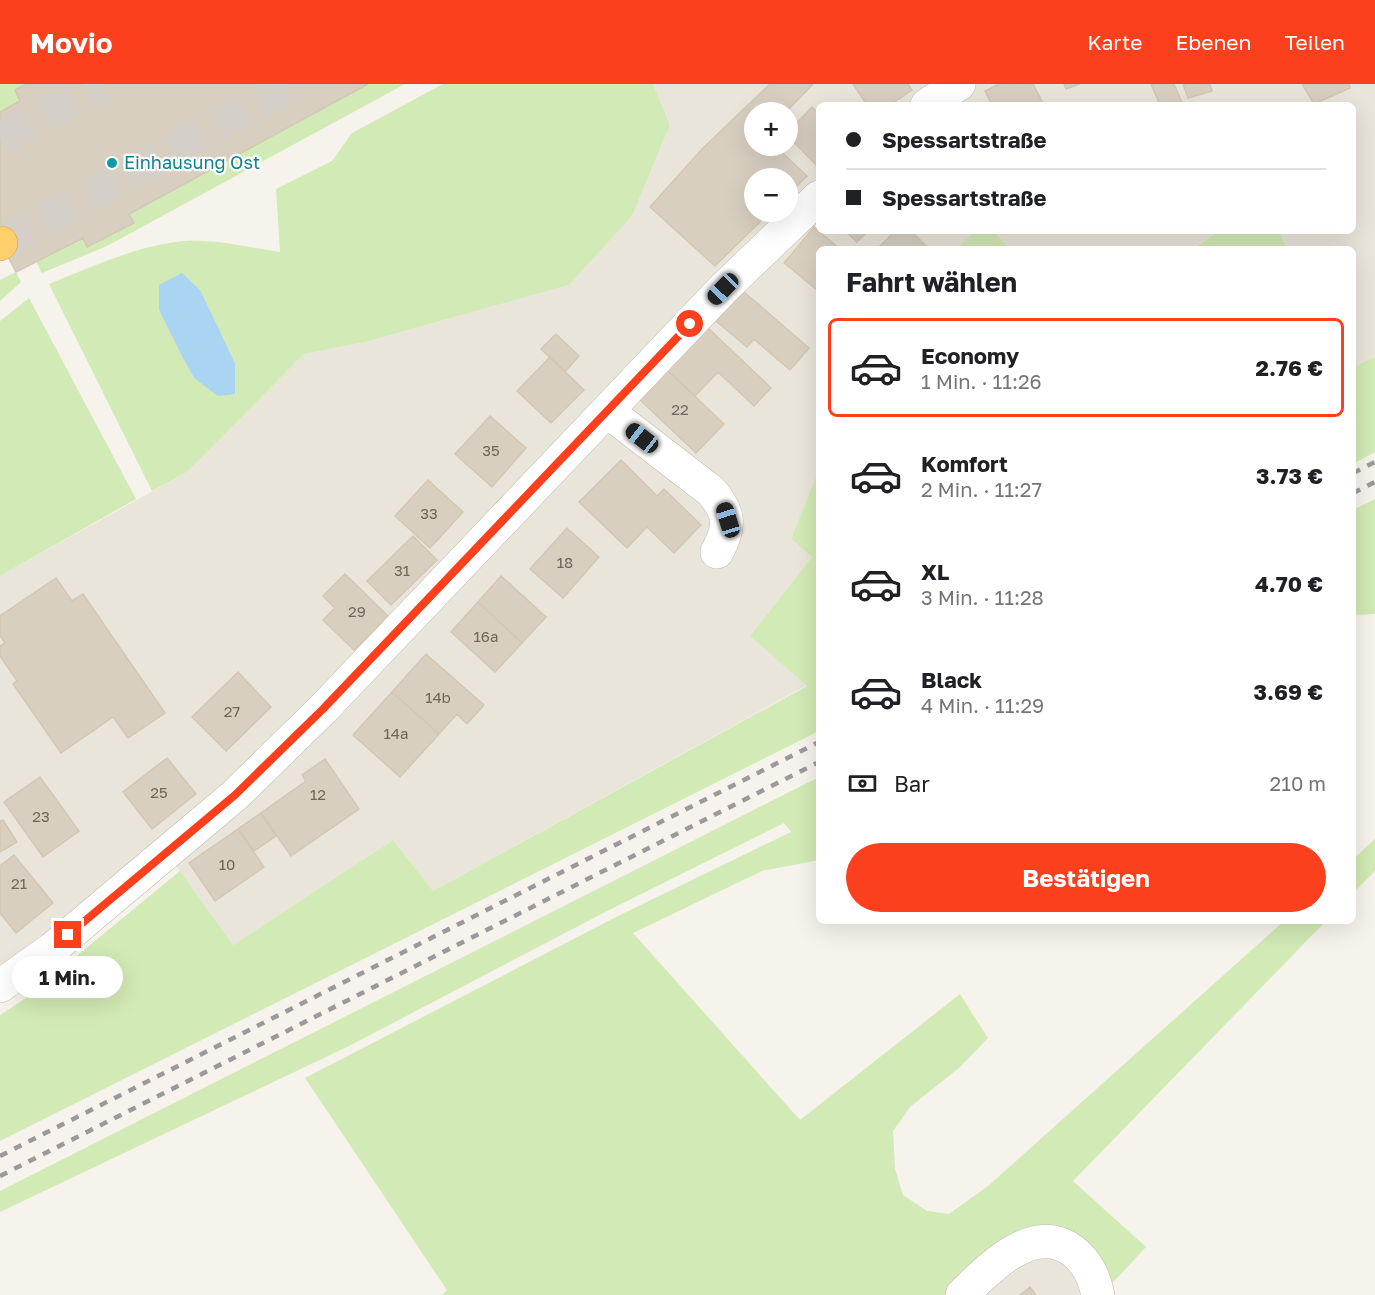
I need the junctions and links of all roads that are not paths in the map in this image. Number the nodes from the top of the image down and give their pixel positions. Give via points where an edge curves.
1 (959, 84) edge
2 (932, 102) edge
3 (816, 200) edge
4 (607, 411) junction
5 (717, 552) dead end
6 (0, 986) edge
7 (1098, 1294) edge
8 (962, 1295) edge

1 - 2 street
3 - 4 street via 723,289
4 - 5 street via 711,491 723,505 728,520
4 - 6 street via 323,709 235,795 52,949
7 - 8 street via 1083,1260 1057,1243 1041,1242 1020,1248 1001,1260

